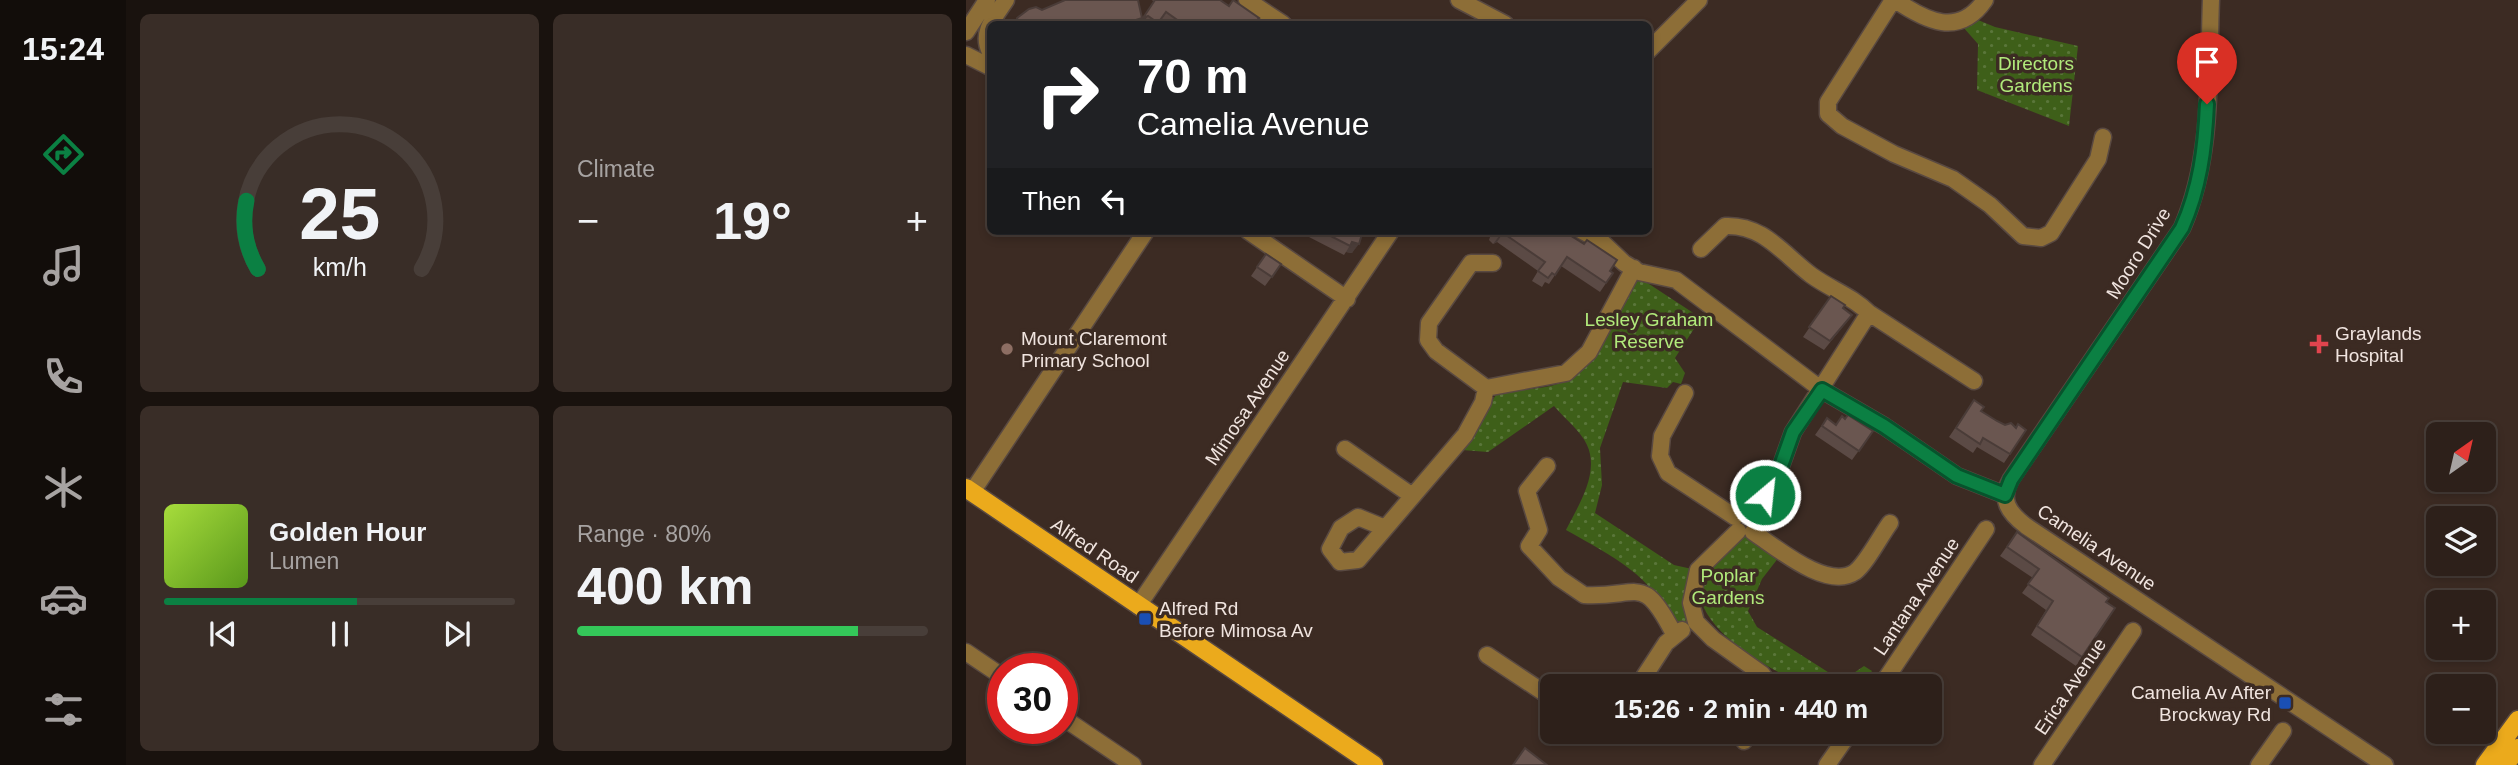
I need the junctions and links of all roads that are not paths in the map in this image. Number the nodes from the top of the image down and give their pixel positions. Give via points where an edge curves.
1 (974, 0) edge
2 (987, 0) edge
3 (1006, 0) edge
4 (1247, 0) edge
5 (1459, 0) edge
6 (1699, 0) edge
7 (1894, 0) edge
8 (1984, 0) edge
9 (2211, 0) edge
10 (966, 13) edge
11 (993, 21) edge
12 (1278, 21) edge
13 (1499, 21) edge
14 (966, 32) edge
15 (1652, 47) edge
16 (966, 55) edge
17 (987, 66) edge
18 (2103, 137) dead end
19 (1143, 235) edge
20 (1254, 235) edge
21 (1388, 235) edge
22 (1590, 235) edge
23 (1701, 249) dead end
24 (1493, 263) dead end
25 (1634, 268) junction
26 (1347, 299) junction
27 (1870, 313) junction
28 (1974, 381) dead end
29 (1486, 388) junction
30 (1822, 390) junction
31 (1685, 393) dead end
32 (1345, 449) dead end
33 (1547, 466) dead end
34 (969, 490) edge
35 (1411, 495) junction
36 (2005, 495) junction
37 (1890, 523) dead end
38 (1742, 527) junction
39 (1385, 528) dead end
40 (1986, 529) dead end
41 (1138, 606) junction
42 (1696, 622) junction
43 (2133, 631) dead end
44 (1674, 634) junction
45 (966, 652) edge
46 (1487, 655) dead end
47 (987, 666) edge
48 (1646, 674) edge
49 (1762, 674) edge
50 (1889, 674) edge
51 (1540, 690) edge
52 (2518, 720) edge
53 (1078, 728) edge
54 (2283, 731) dead end
55 (1842, 744) edge
56 (2518, 748) edge
57 (1133, 765) edge
58 (1374, 765) edge
59 (1827, 765) edge
60 (2042, 765) edge
61 (2259, 765) edge
62 (2385, 765) edge
63 (2485, 765) edge
64 (2505, 765) edge

1 - 10 street
2 - 14 street
3 - 11 street
4 - 12 street
5 - 13 street
6 - 15 street
7 - 8 street via 1920,17 1946,23 1968,19
7 - 18 street via 1828,102 1828,114 1842,126 1953,179 2023,236 2042,238 2051,233 2098,159
9 - 36 street, Mooro Drive via 2204,156 2190,211
16 - 17 street
19 - 34 street
20 - 26 street
21 - 26 street, Mimosa Avenue
22 - 25 street
23 - 27 street via 1725,226 1739,225 1769,237 1812,276 1855,299
24 - 29 street via 1471,263 1429,323 1428,340
25 - 29 street via 1590,352 1566,373
25 - 30 street via 1676,280
26 - 41 street, Mimosa Avenue
27 - 28 street
27 - 30 street
29 - 35 street via 1465,435
30 - 36 street via 1957,476
30 - 38 street via 1793,432 1777,477 1753,514 1757,525
31 - 38 street via 1662,436 1660,456 1668,473
32 - 35 street
33 - 44 street via 1527,491 1539,530 1529,547 1559,578 1584,595 1642,593 1658,603
34 - 41 main road, Alfred Road
35 - 39 street
36 - 62 street, Camelia Avenue via 2012,515 2026,526
37 - 38 street via 1855,572 1837,578 1817,573
38 - 42 street via 1698,570 1691,603
40 - 50 street, Lantana Avenue
41 - 58 main road, Alfred Road
42 - 44 street
42 - 49 street
43 - 60 street, Erica Avenue
44 - 48 street
45 - 47 street
46 - 51 street
52 - 63 main road
53 - 57 street
54 - 61 street
55 - 59 street
56 - 64 main road

